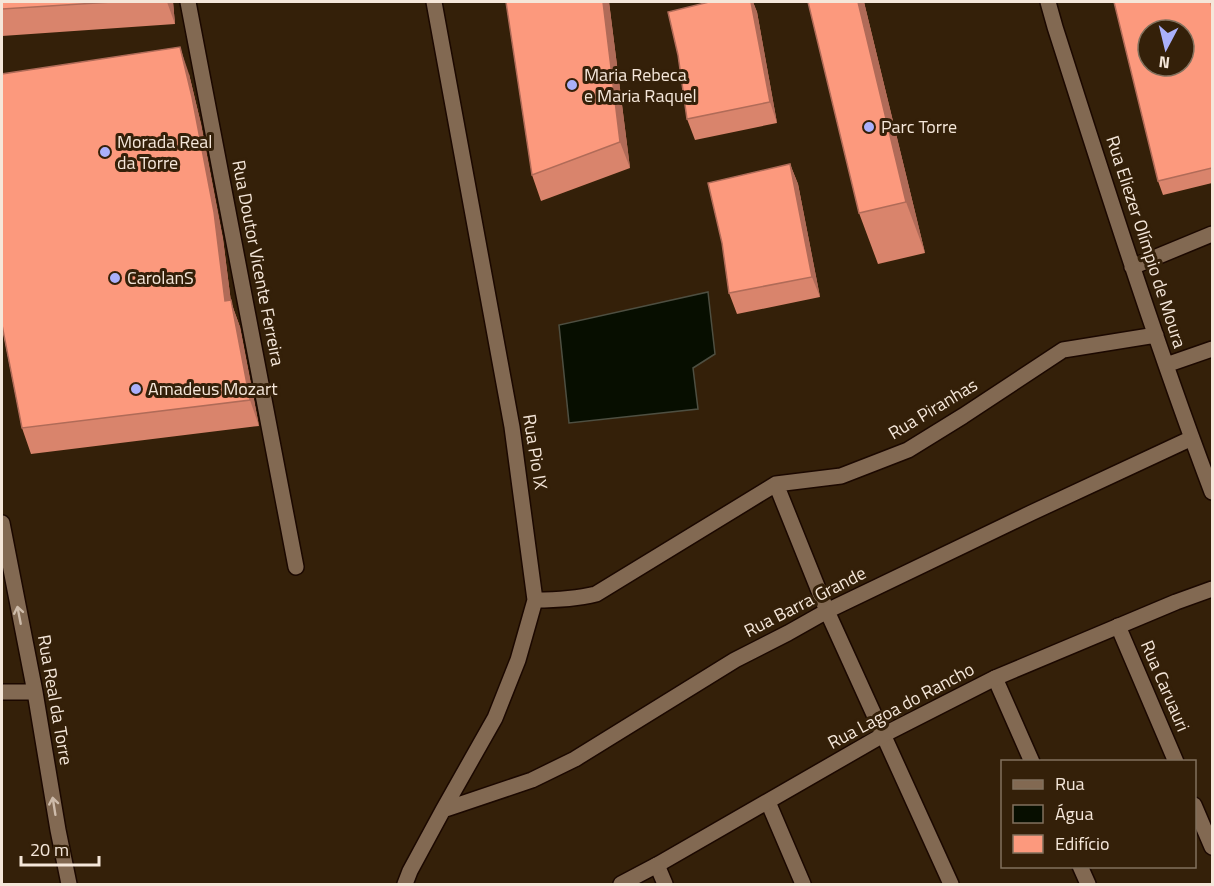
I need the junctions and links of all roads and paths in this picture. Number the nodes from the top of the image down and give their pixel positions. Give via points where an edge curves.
1 (188, 2) edge
2 (434, 2) edge
3 (1048, 2) edge
4 (1212, 234) edge
5 (1132, 267) junction
6 (1156, 335) junction
7 (1212, 349) edge
8 (1166, 365) junction
9 (1192, 438) junction
10 (776, 484) junction
11 (1212, 492) edge
12 (2, 523) edge
13 (296, 567) dead end
14 (1212, 589) edge
15 (535, 600) junction
16 (827, 611) junction
17 (1118, 626) junction
18 (995, 678) junction
19 (2, 692) edge
20 (35, 692) junction
21 (883, 735) junction
22 (1031, 760) edge
23 (1175, 760) edge
24 (768, 802) junction
25 (442, 810) junction
26 (1196, 810) edge
27 (1212, 847) edge
28 (657, 865) junction
29 (1080, 868) edge
30 (69, 885) edge
31 (405, 885) edge
32 (621, 885) edge
33 (665, 885) edge
34 (803, 885) edge
35 (951, 885) edge
36 (1088, 885) edge

1 - 13 street, Rua Doutor Vicente Ferreira
2 - 15 street, Rua Pio IX via 512,427
3 - 5 street, Rua Eliezer Olímpio de Moura
4 - 5 street
5 - 6 street, Rua Eliezer Olímpio de Moura
6 - 8 street, Rua Eliezer Olímpio de Moura
6 - 10 street, Rua Piranhas via 1063,350 908,450 840,476
7 - 8 street
8 - 9 street, Rua Eliezer Olímpio de Moura
9 - 11 street, Rua Eliezer Olímpio de Moura
9 - 16 street, Rua Barra Grande
10 - 15 street, Rua Piranhas via 596,594
10 - 16 street
20 -> 12 street, Rua Real da Torre
14 - 17 street, Rua Lagoa do Rancho
15 - 25 street, Rua Pio IX via 518,660 495,718
16 - 21 street
16 - 25 street, Rua Barra Grande via 735,660 575,759 532,780
17 - 18 street, Rua Lagoa do Rancho
17 - 23 street, Rua Caruauri
18 - 21 street, Rua Lagoa do Rancho
18 - 22 street
19 - 20 street
30 -> 20 street, Rua Real da Torre
21 - 24 street, Rua Lagoa do Rancho
21 - 35 street
24 - 28 street, Rua Lagoa do Rancho
24 - 34 street
25 - 31 street, Rua Pio IX
26 - 27 street
28 - 32 street, Rua Lagoa do Rancho
28 - 33 street
29 - 36 street

